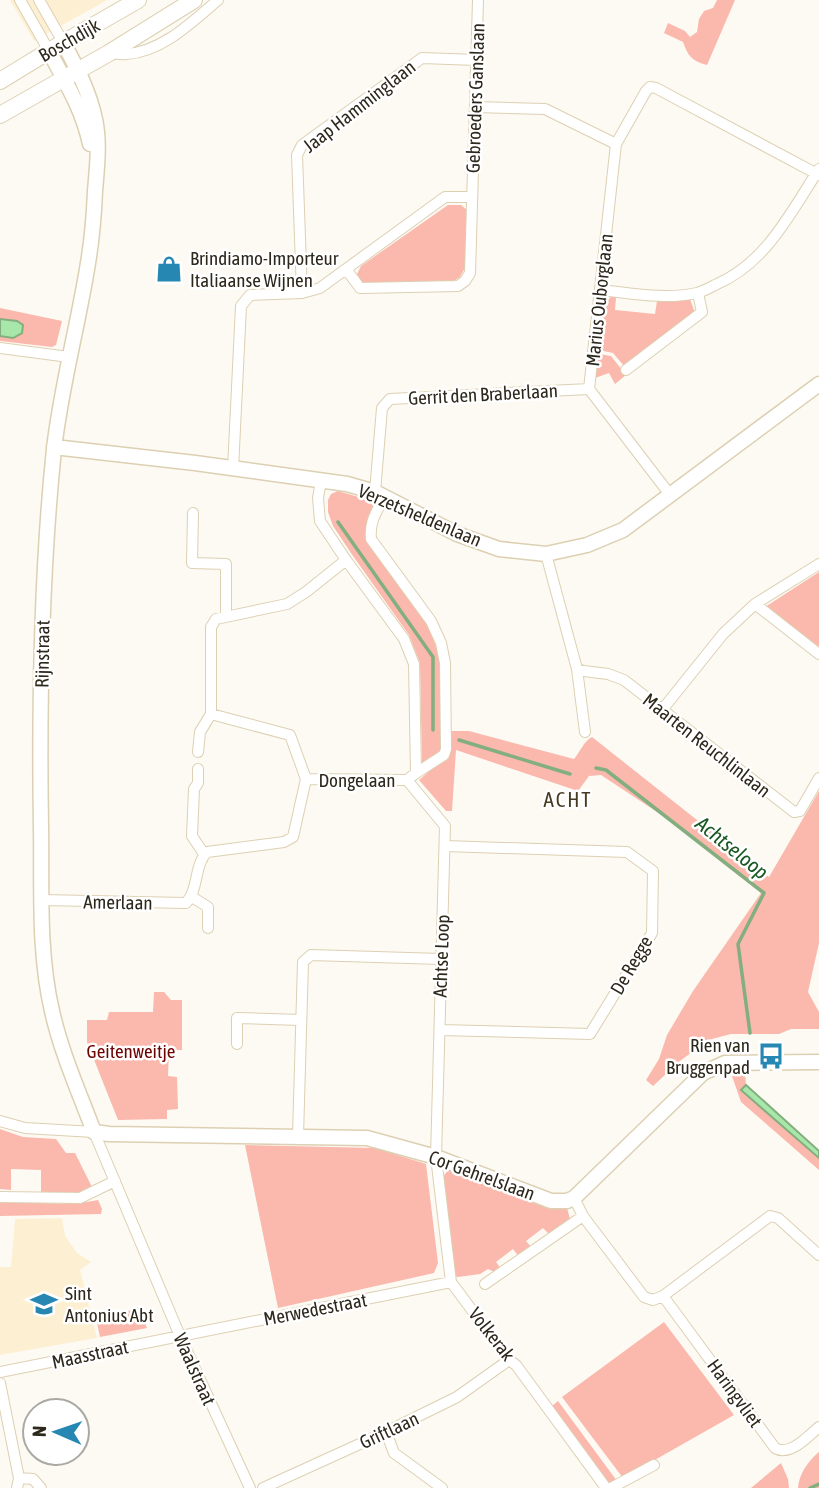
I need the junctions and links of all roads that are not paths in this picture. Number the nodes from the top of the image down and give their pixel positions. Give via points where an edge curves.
1 (20, 0) edge
2 (39, 0) edge
3 (138, 0) edge
4 (194, 0) edge
5 (218, 0) edge
6 (478, 0) edge
7 (56, 47) junction
8 (109, 53) junction
9 (476, 60) junction
10 (71, 74) junction
11 (0, 81) edge
12 (475, 107) junction
13 (0, 115) edge
14 (616, 144) junction
15 (818, 172) edge
16 (472, 197) junction
17 (346, 269) junction
18 (600, 290) junction
19 (302, 293) junction
20 (698, 293) junction
21 (0, 348) edge
22 (69, 357) junction
23 (626, 370) dead end
24 (819, 384) edge
25 (589, 389) junction
26 (54, 447) junction
27 (233, 469) junction
28 (321, 481) junction
29 (380, 495) junction
30 (671, 496) junction
31 (193, 513) dead end
32 (546, 554) junction
33 (346, 560) junction
34 (819, 564) edge
35 (755, 604) junction
36 (226, 617) junction
37 (819, 654) edge
38 (577, 669) junction
39 (662, 710) junction
40 (211, 714) junction
41 (585, 732) dead end
42 (198, 752) dead end
43 (198, 769) dead end
44 (416, 773) junction
45 (819, 778) edge
46 (306, 779) junction
47 (407, 780) junction
48 (445, 846) junction
49 (204, 854) junction
50 (192, 897) junction
51 (42, 900) junction
52 (208, 928) dead end
53 (441, 959) junction
54 (301, 1020) junction
55 (440, 1030) junction
56 (237, 1044) dead end
57 (819, 1062) edge
58 (0, 1121) edge
59 (94, 1132) junction
60 (298, 1136) junction
61 (436, 1157) junction
62 (116, 1181) junction
63 (0, 1197) edge
64 (574, 1198) junction
65 (583, 1216) junction
66 (819, 1255) edge
67 (451, 1282) junction
68 (485, 1284) dead end
69 (663, 1296) junction
70 (180, 1336) junction
71 (509, 1360) junction
72 (0, 1372) edge
73 (0, 1383) edge
74 (819, 1427) edge
75 (386, 1432) junction
76 (654, 1465) dead end
77 (18, 1483) edge
78 (41, 1488) edge
79 (250, 1488) edge
80 (263, 1488) edge
81 (442, 1488) edge
82 (609, 1488) edge

1 - 7 street
2 - 7 street
3 - 7 main road, Boschdijk
4 - 8 main road, Boschdijk
5 - 8 street, Boschdijk via 156,46 127,54
6 - 9 street, Gebroeders Ganslaan
7 - 10 street, Rijnstraat
7 - 11 main road, Boschdijk
8 - 10 main road, Boschdijk
9 - 12 street, Gebroeders Ganslaan
9 - 19 street, Jaap Hamminglaan via 422,58 302,145 298,155
10 - 13 main road, Boschdijk
10 - 22 street, Rijnstraat via 87,88 98,146 88,264
12 - 14 street via 545,109
12 - 16 street, Gebroeders Ganslaan
14 - 15 street, Marius Ouborglaan via 650,87
14 - 18 street, Marius Ouborglaan
15 - 20 street via 767,248 748,266
16 - 17 street, Gebroeders Ganslaan via 445,197
16 - 17 street, Gebroeders Ganslaan via 470,273 458,286 360,288
17 - 19 street, Gebroeders Ganslaan via 320,288
18 - 20 street via 657,296
18 - 25 street, Marius Ouborglaan
19 - 27 street, Gebroeders Ganslaan via 250,295 240,306
20 - 23 street via 702,312
21 - 22 street
22 - 26 street, Rijnstraat
24 - 30 street, Verzetsheldenlaan
25 - 29 street, Gerrit den Braberlaan via 390,399 382,408
25 - 30 street, Marius Ouborglaan
26 - 27 street, Verzetsheldenlaan
26 - 51 street, Rijnstraat via 44,565 39,759
27 - 28 street, Verzetsheldenlaan
28 - 29 street, Verzetsheldenlaan
28 - 33 street via 320,521
29 - 32 street, Verzetsheldenlaan via 457,534 499,549
29 - 44 street via 371,539 431,621 445,663 446,749
30 - 32 street, Verzetsheldenlaan via 623,530 587,545
31 - 36 street via 192,563 226,564
32 - 38 street
33 - 36 street via 288,604
33 - 44 street via 404,639 414,664
34 - 35 street
35 - 37 street
35 - 39 street via 723,634
36 - 40 street via 216,619 211,627
38 - 39 street, Maarten Reuchlinlaan via 624,680
38 - 41 street
39 - 45 street, Maarten Reuchlinlaan via 794,812 800,811
40 - 42 street via 200,732
40 - 46 street via 290,735
43 - 49 street via 192,836
44 - 47 street
46 - 47 street, Dongelaan
46 - 49 street via 293,837
47 - 48 street, Achtse Loop via 445,826
48 - 53 street, Achtse Loop
48 - 55 street, De Regge via 627,852 653,871 652,933 590,1034
49 - 50 street
50 - 51 street, Amerlaan via 186,902
50 - 52 street via 208,907
51 - 59 street, Rijnstraat via 45,974 52,1013
53 - 54 street via 311,955 303,962
53 - 55 street, Achtse Loop
54 - 56 street via 237,1018
54 - 60 street
55 - 61 street, Achtse Loop
57 - 64 street via 725,1063 703,1073
58 - 59 street via 25,1128
59 - 60 street, Cor Gehrelslaan
59 - 62 street, Waalstraat
60 - 61 street, Cor Gehrelslaan via 368,1138
61 - 64 street, Cor Gehrelslaan via 551,1201
61 - 67 street, Volkerak
62 - 63 street via 80,1198
62 - 70 street, Waalstraat
64 - 65 street
65 - 68 street
65 - 69 street via 644,1297
66 - 69 street via 770,1216
67 - 70 street, Merwedestraat
67 - 71 street, Volkerak
69 - 74 street, Haringvliet via 777,1450 789,1449
70 - 72 street, Maasstraat
70 - 79 street, Waalstraat
71 - 75 street, Griftlaan via 457,1397
71 - 82 street, Volkerak
73 - 77 street
75 - 80 street, Griftlaan
75 - 81 street via 394,1453
76 - 82 street
77 - 78 street via 33,1479

